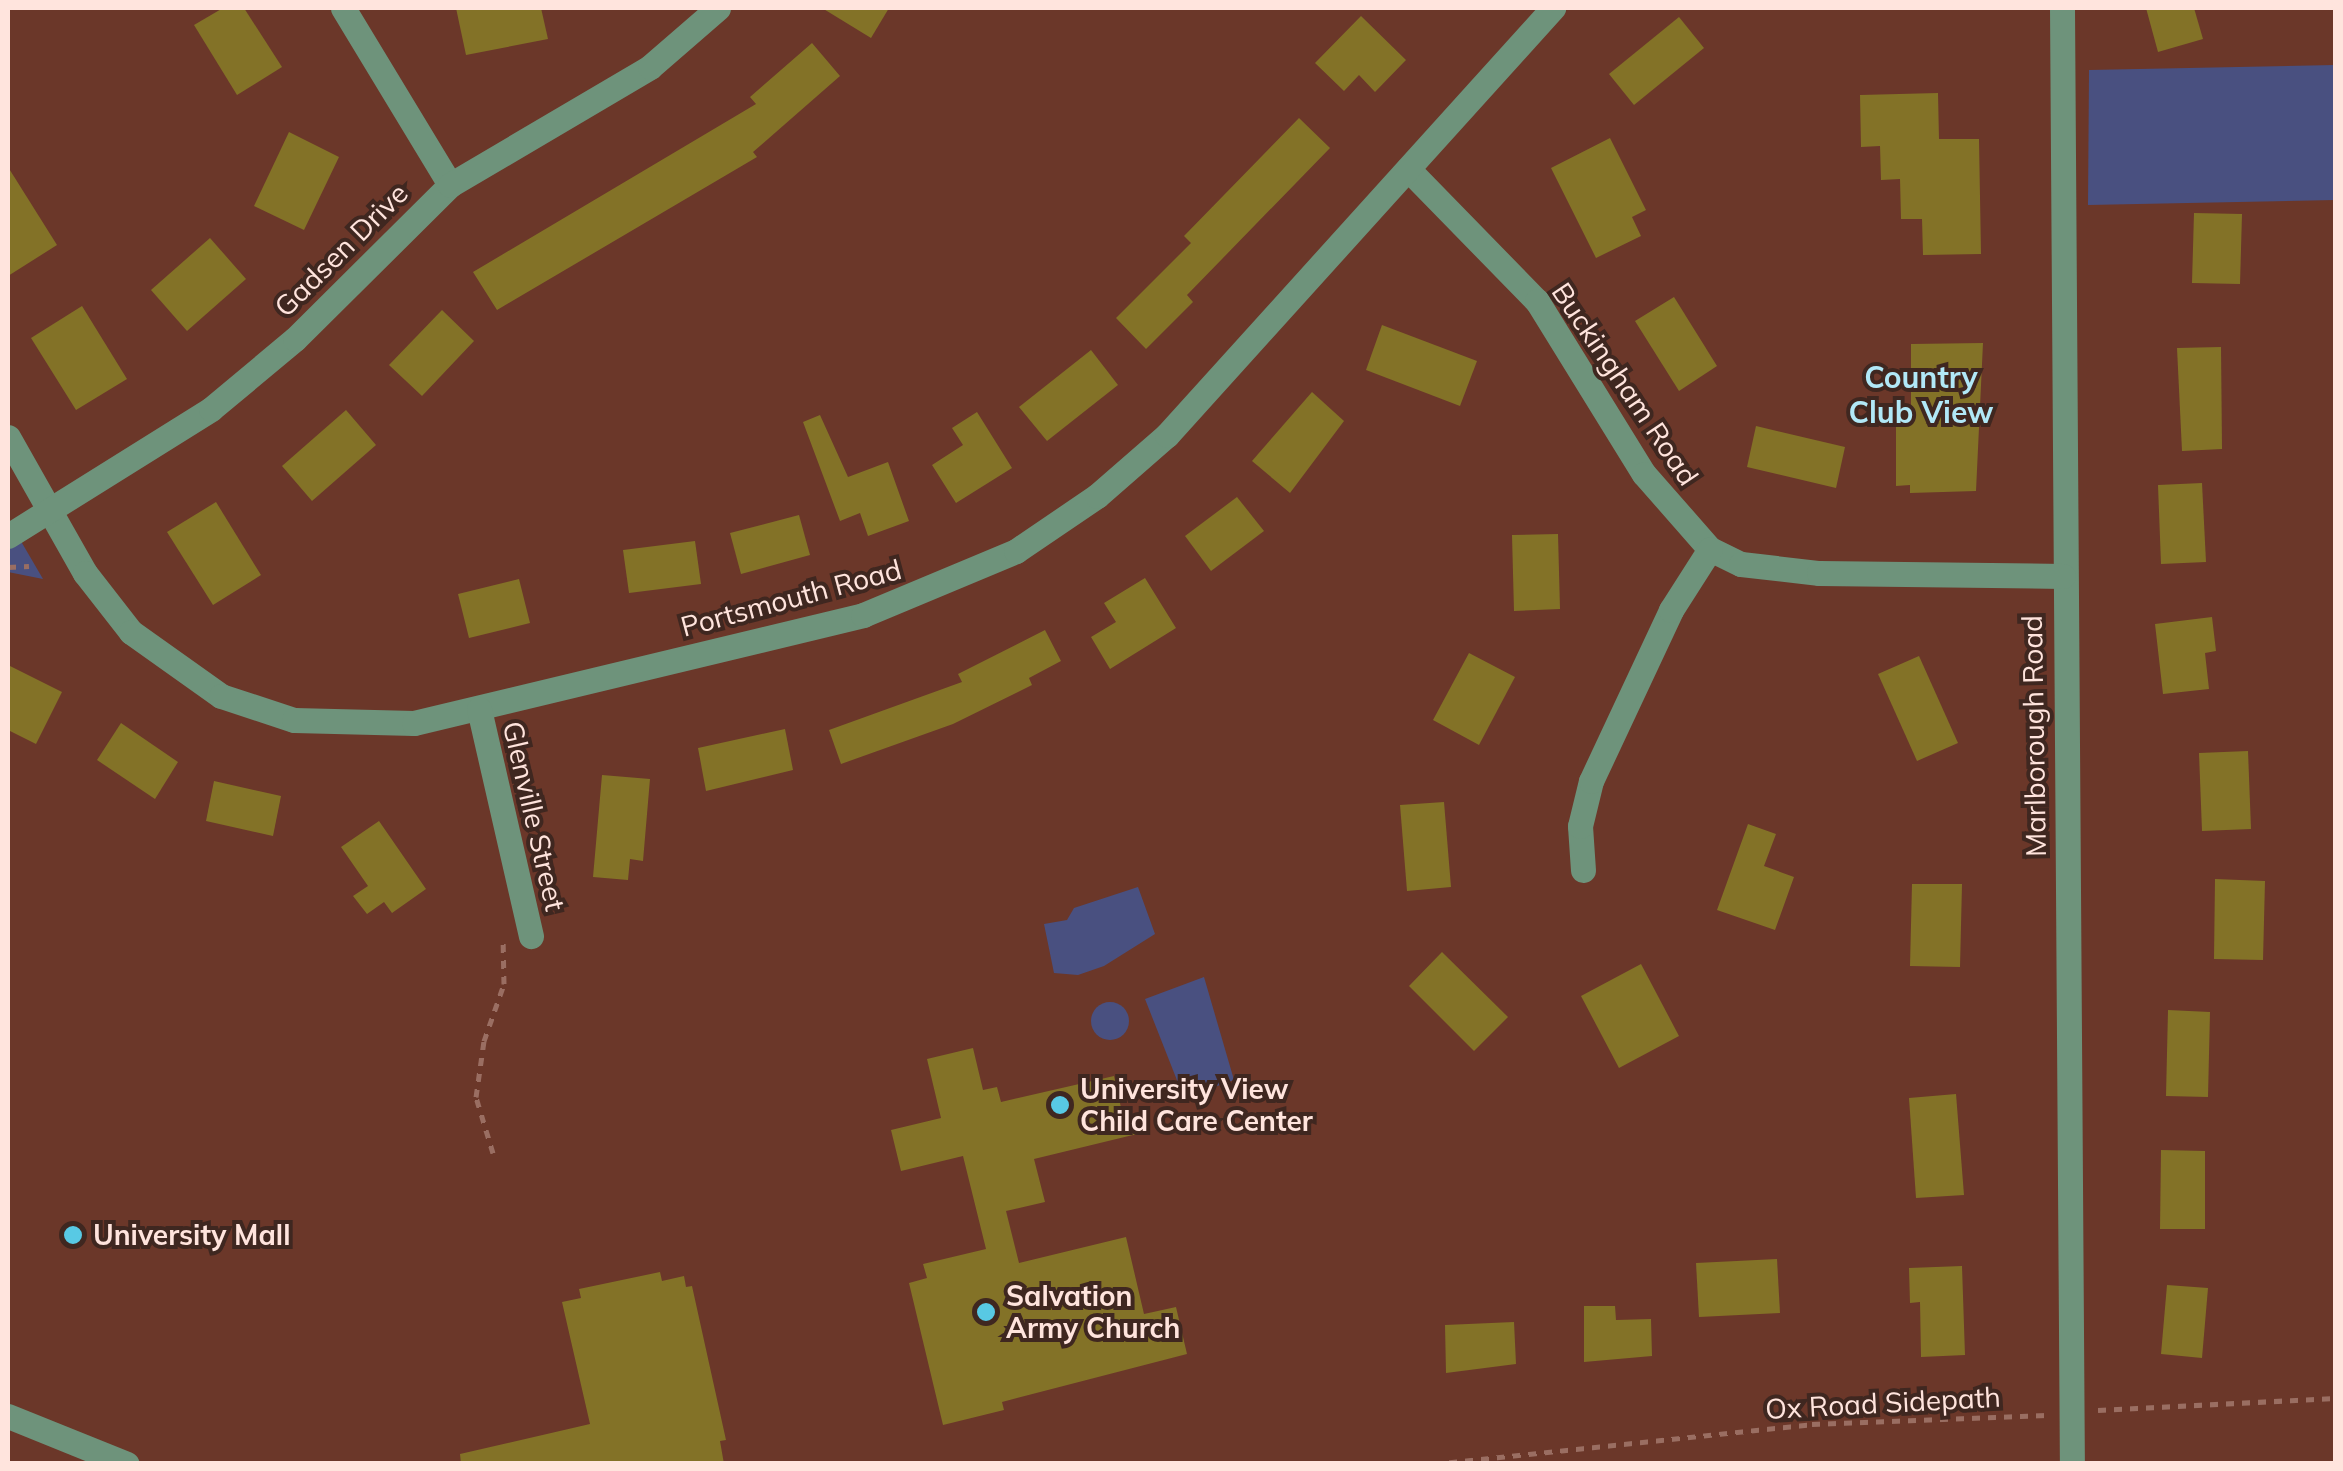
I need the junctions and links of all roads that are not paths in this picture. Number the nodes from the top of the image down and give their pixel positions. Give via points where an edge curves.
1 (343, 8) edge
2 (718, 8) edge
3 (1553, 8) edge
4 (2062, 8) edge
5 (1408, 169) junction
6 (450, 185) junction
7 (8, 437) edge
8 (50, 512) junction
9 (8, 536) edge
10 (1710, 549) junction
11 (2062, 576) junction
12 (479, 708) junction
13 (1583, 870) dead end
14 (531, 936) road end
15 (8, 1416) edge
16 (127, 1464) edge
17 (2072, 1464) edge

1 - 6 street
2 - 6 street, Gadsen Drive via 650,67
3 - 5 street, Portsmouth Road
4 - 11 street, Marlborough Road
5 - 10 street, Buckingham Road via 1537,301 1644,474
5 - 12 street, Portsmouth Road via 1167,436 1097,496 1016,550 862,615
6 - 8 street, Gadsen Drive via 295,340 211,410
7 - 8 street, Portsmouth Road
8 - 9 street, Gadsen Drive
8 - 12 street, Portsmouth Road via 85,573 131,632 244,706 346,726 414,723
10 - 11 street, Buckingham Road via 1741,564 1819,572
10 - 13 street via 1671,610 1591,782 1580,826
11 - 17 street, Marlborough Road
12 - 14 street, Glenville Street
15 - 16 street

